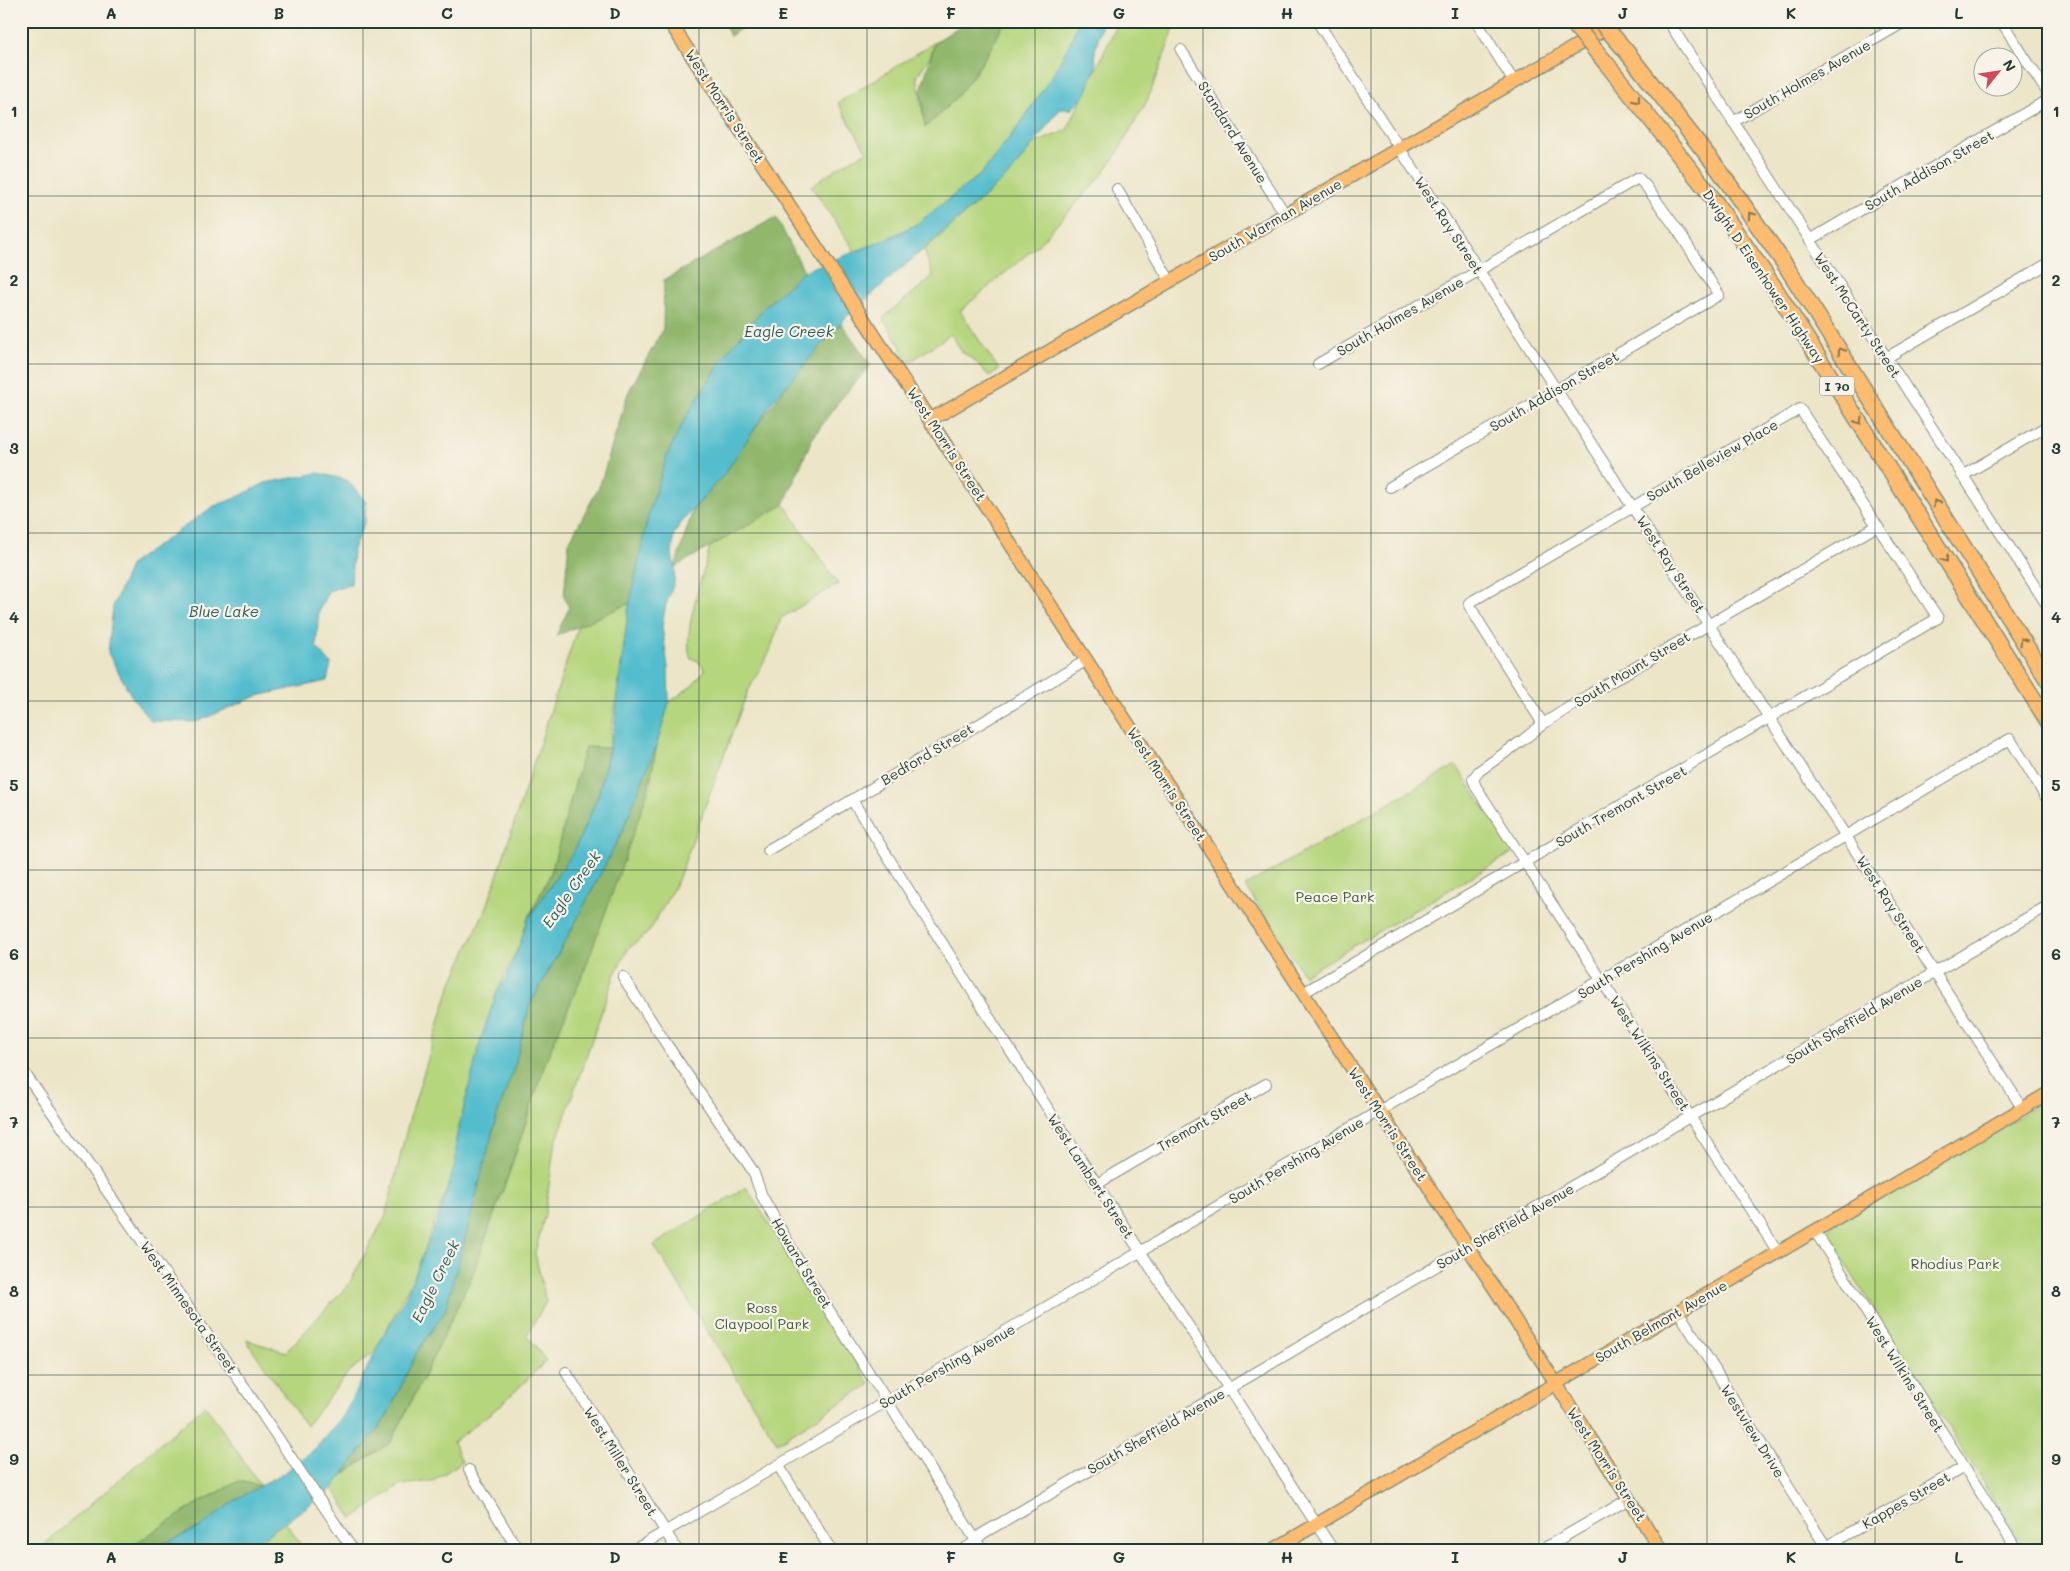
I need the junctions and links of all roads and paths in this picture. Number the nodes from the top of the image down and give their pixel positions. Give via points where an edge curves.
1 (669, 21) edge
2 (1317, 21) edge
3 (1476, 21) edge
4 (1571, 21) edge
5 (1600, 21) edge
6 (1620, 21) edge
7 (1668, 21) edge
8 (1906, 21) edge
9 (2001, 21) edge
10 (1181, 50) dead end
11 (1514, 82) junction
12 (2049, 95) edge
13 (2049, 100) edge
14 (1733, 122) junction
15 (1399, 148) junction
16 (1117, 189) dead end
17 (1285, 214) junction
18 (1810, 240) junction
19 (2049, 263) edge
20 (1479, 270) junction
21 (1170, 281) junction
22 (1720, 295) joint
23 (1886, 358) junction
24 (1318, 364) dead end
25 (1557, 389) junction
26 (929, 418) junction
27 (2049, 425) edge
28 (1962, 476) junction
29 (1390, 487) dead end
30 (1633, 506) junction
31 (1878, 526) junction
32 (2049, 608) edge
33 (1709, 624) junction
34 (1087, 660) junction
35 (2049, 682) edge
36 (1770, 718) junction
37 (2049, 723) edge
38 (1543, 724) junction
39 (1473, 779) joint
40 (852, 800) junction
41 (2049, 802) edge
42 (1846, 836) junction
43 (768, 850) dead end
44 (1525, 862) junction
45 (2049, 905) edge
46 (1934, 972) junction
47 (623, 977) dead end
48 (1603, 980) junction
49 (1303, 993) junction
50 (21, 1068) edge
51 (1266, 1084) dead end
52 (2049, 1093) edge
53 (2023, 1109) junction
54 (1379, 1111) junction
55 (1691, 1116) junction
56 (1097, 1184) junction
57 (1815, 1230) junction
58 (1468, 1247) junction
59 (1141, 1252) junction
60 (1778, 1252) junction
61 (1678, 1312) junction
62 (566, 1372) dead end
63 (1555, 1383) junction
64 (1229, 1388) junction
65 (888, 1400) junction
66 (778, 1465) junction
67 (1964, 1467) junction
68 (469, 1470) dead end
69 (1629, 1499) junction
70 (1317, 1524) junction
71 (665, 1531) junction
72 (976, 1540) junction
73 (1825, 1549) edge
74 (353, 1550) edge
75 (518, 1550) edge
76 (634, 1550) edge
77 (677, 1550) edge
78 (831, 1550) edge
79 (963, 1550) edge
80 (982, 1550) edge
81 (1273, 1550) edge
82 (1334, 1550) edge
83 (1542, 1550) edge
84 (1661, 1550) edge
85 (2017, 1550) edge

1 - 26 main road, West Morris Street
2 - 15 street, West Ray Street
3 - 11 street
4 -> 37 highway, Dwight D Eisenhower Highway / I 70, bridge via 1706,189 1774,287
35 -> 5 highway, Dwight D Eisenhower Highway / I 70, bridge via 1786,266 1720,170
6 - 11 main road, South Warman Avenue
7 - 14 street, West McCarty Street
8 - 14 street, South Holmes Avenue
9 - 12 street
10 - 17 street, Standard Avenue
11 - 15 main road, South Warman Avenue
13 - 18 street, South Addison Street
14 - 18 street, West McCarty Street
15 - 17 main road, South Warman Avenue
15 - 20 street, West Ray Street
16 - 21 street
17 - 21 main road, South Warman Avenue
18 - 23 street, West McCarty Street
19 - 23 street
20 - 22 street, South Holmes Avenue via 1638,178 1679,232
20 - 24 street, South Holmes Avenue
20 - 25 street, West Ray Street
21 - 26 main road, South Warman Avenue
22 - 25 street, South Addison Street
23 - 28 street, West McCarty Street
25 - 29 street, South Addison Street
25 - 30 street, West Ray Street
26 - 34 main road, West Morris Street
27 - 28 street
28 - 32 street, West McCarty Street
30 - 31 street, South Belleview Place via 1800,409
30 - 33 street, West Ray Street
30 - 38 street, South Belleview Place via 1469,603
31 - 33 street, South Mount Street
31 - 36 street, South Tremont Street via 1938,618
33 - 36 street, West Ray Street
33 - 38 street, South Mount Street
34 - 40 street, Bedford Street
34 - 49 main road, West Morris Street
36 - 42 street, West Ray Street
36 - 44 street, South Tremont Street
38 - 39 street, South Mount Street via 1479,771
39 - 44 street, West Wilkins Street
40 - 43 street, Bedford Street
40 - 56 street, West Lambert Street
41 - 42 street, South Pershing Avenue via 2010,740
42 - 46 street, West Ray Street
42 - 48 street, South Pershing Avenue
44 - 48 street, West Wilkins Street
44 - 49 street, South Tremont Street
45 - 46 street, South Sheffield Avenue
46 - 53 street, West Ray Street
46 - 55 street, South Sheffield Avenue
47 - 65 street, Howard Street via 754,1171 762,1196 804,1271
48 - 54 street, South Pershing Avenue
48 - 55 street, West Wilkins Street
49 - 54 main road, West Morris Street
50 - 74 street, West Minnesota Street
51 - 56 street, Tremont Street
52 - 53 main road, South Belmont Avenue
53 - 57 main road, South Belmont Avenue
54 - 58 main road, West Morris Street
54 - 59 street, South Pershing Avenue
55 - 58 street, South Sheffield Avenue
55 - 60 street, West Wilkins Street
56 - 59 street, West Lambert Street
57 - 60 main road, South Belmont Avenue
57 - 67 street, West Wilkins Street
58 - 63 main road, West Morris Street
58 - 64 street, South Sheffield Avenue
59 - 64 street, West Lambert Street
59 - 65 street, South Pershing Avenue
60 - 61 main road, South Belmont Avenue
61 - 63 main road, South Belmont Avenue
61 - 73 street, Westview Drive
62 - 71 street, West Miller Street
63 - 69 main road, West Morris Street
63 - 70 main road, South Belmont Avenue
64 - 70 street, West Lambert Street
64 - 72 street, South Sheffield Avenue
65 - 66 street, South Pershing Avenue
65 - 72 street, Howard Street
66 - 71 street, South Pershing Avenue
66 - 78 street
67 - 73 street, Kappes Street
67 - 85 street, Kappes Street
68 - 75 street
69 - 83 street
69 - 84 main road, West Morris Street
70 - 81 main road, South Belmont Avenue
70 - 82 street, West Lambert Street
71 - 76 street, South Pershing Avenue
71 - 77 street, West Miller Street
72 - 79 street, South Sheffield Avenue
72 - 80 street, Howard Street

